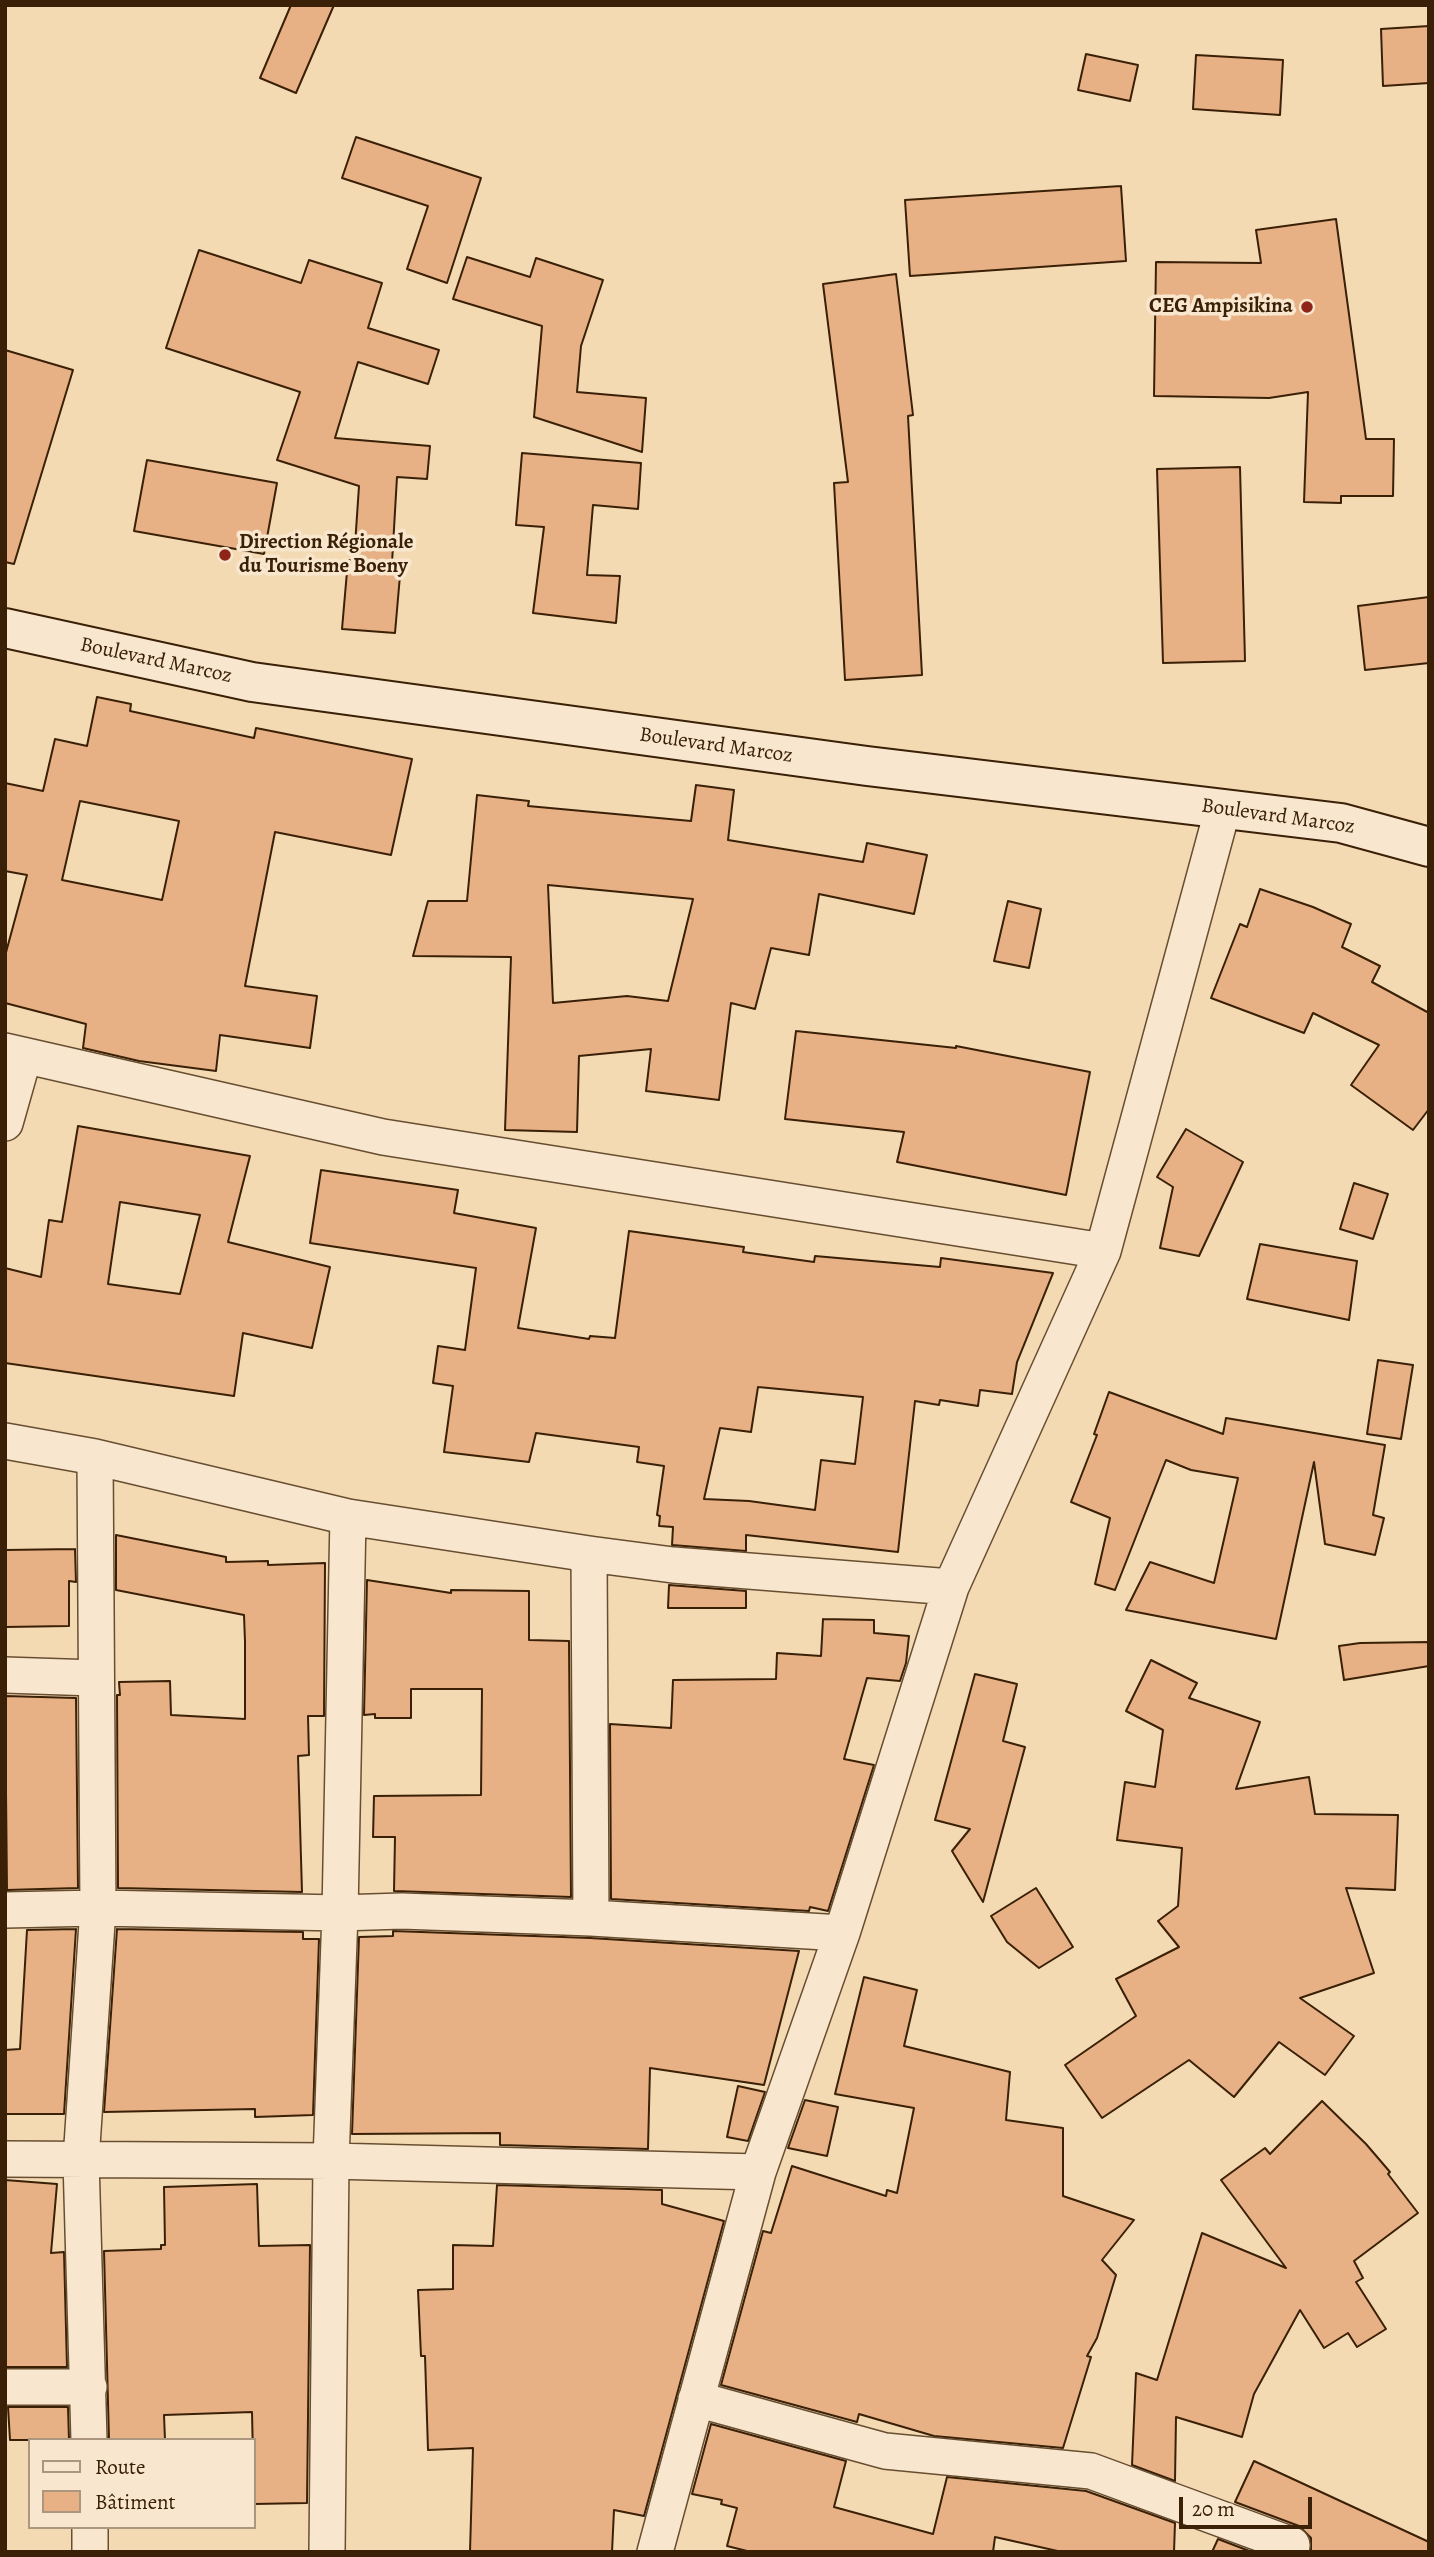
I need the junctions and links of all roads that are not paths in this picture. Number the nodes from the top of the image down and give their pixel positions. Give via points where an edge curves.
1 (5, 628) edge
2 (1223, 808) junction
3 (1429, 848) edge
4 (15, 1054) edge
5 (5, 1123) edge
6 (1102, 1251) junction
7 (5, 1441) edge
8 (95, 1457) junction
9 (348, 1517) junction
10 (589, 1555) junction
11 (951, 1587) junction
12 (5, 1675) edge
13 (94, 1678) junction
14 (98, 1908) junction
15 (5, 1910) edge
16 (341, 1913) junction
17 (591, 1918) junction
18 (842, 1933) junction
19 (5, 2159) edge
20 (81, 2160) junction
21 (331, 2161) junction
22 (758, 2172) junction
23 (5, 2386) edge
24 (89, 2387) junction
25 (696, 2399) junction
26 (89, 2438) edge
27 (90, 2529) edge
28 (90, 2552) edge
29 (327, 2552) edge
30 (655, 2552) edge
31 (1291, 2552) edge

1 - 2 main road, Boulevard Marcoz via 252,682 867,766
2 - 3 main road, Boulevard Marcoz via 1341,823
2 - 6 street
4 - 5 street
4 - 6 street via 383,1137
6 - 11 street
7 - 8 street
8 - 9 street
8 - 13 street
9 - 10 street
9 - 16 street
10 - 11 street
10 - 17 street
11 - 18 street
12 - 13 street
13 - 14 street
14 - 15 street
14 - 16 street
14 - 20 street
16 - 17 street
16 - 21 street
17 - 18 street
18 - 22 street
19 - 20 street
20 - 21 street
20 - 24 street
21 - 22 street
21 - 29 street
22 - 25 street
23 - 24 street
24 - 26 street
25 - 30 street
25 - 31 street via 886,2451 1091,2471 1292,2545
27 - 28 street

